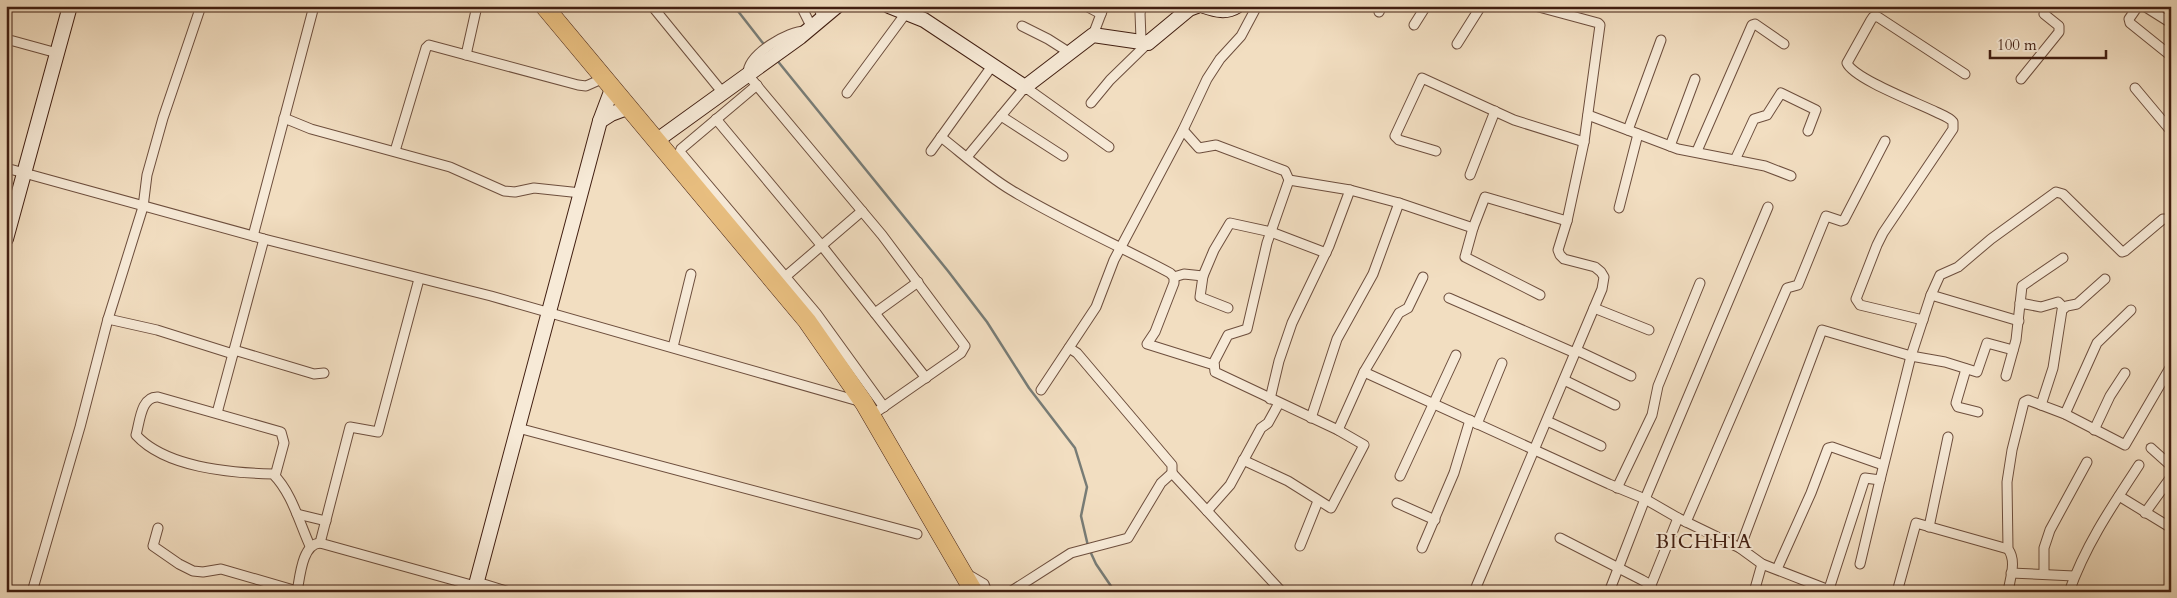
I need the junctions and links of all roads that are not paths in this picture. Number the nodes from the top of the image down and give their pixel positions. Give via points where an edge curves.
1 (70, 6) edge
2 (201, 6) edge
3 (314, 6) edge
4 (477, 6) edge
5 (544, 6) edge
6 (652, 6) edge
7 (801, 6) edge
8 (818, 6) edge
9 (837, 6) edge
10 (889, 6) edge
11 (1086, 6) edge
12 (1134, 6) edge
13 (1197, 6) edge
14 (1204, 6) edge
15 (1237, 6) edge
16 (1257, 6) edge
17 (1426, 6) edge
18 (1481, 6) edge
19 (1535, 6) edge
20 (2047, 6) edge
21 (2138, 6) edge
22 (2144, 6) edge
23 (1143, 7) edge
24 (1103, 10) edge
25 (906, 13) junction
26 (2171, 22) edge
27 (1414, 25) dead end
28 (1022, 26) dead end
29 (811, 29) junction
30 (1093, 35) junction
31 (6, 39) edge
32 (1661, 40) dead end
33 (1148, 43) junction
34 (1457, 44) dead end
35 (1784, 44) dead end
36 (1070, 52) junction
37 (58, 53) junction
38 (466, 55) junction
39 (2171, 56) edge
40 (761, 58) junction
41 (992, 66) junction
42 (1965, 74) dead end
43 (1696, 79) dead end
44 (752, 80) junction
45 (2021, 80) dead end
46 (608, 84) junction
47 (1025, 87) junction
48 (2135, 88) dead end
49 (723, 93) junction
50 (847, 93) dead end
51 (1092, 103) dead end
52 (627, 108) junction
53 (1495, 111) junction
54 (1588, 115) junction
55 (1001, 116) junction
56 (284, 118) junction
57 (716, 119) junction
58 (600, 122) junction
59 (1183, 130) junction
60 (1628, 130) junction
61 (1808, 131) dead end
62 (2171, 132) edge
63 (1638, 134) junction
64 (941, 136) junction
65 (1885, 140) dead end
66 (656, 141) junction
67 (1584, 142) junction
68 (1670, 146) junction
69 (1109, 147) dead end
70 (396, 151) junction
71 (931, 151) dead end
72 (1436, 151) dead end
73 (1697, 151) junction
74 (1063, 156) dead end
75 (967, 158) junction
76 (1735, 160) junction
77 (6, 168) edge
78 (24, 173) junction
79 (1470, 175) dead end
80 (1791, 176) dead end
81 (1289, 180) junction
82 (1350, 190) junction
83 (581, 193) junction
84 (1399, 203) junction
85 (143, 206) junction
86 (1768, 207) dead end
87 (1619, 208) dead end
88 (862, 211) junction
89 (726, 217) junction
90 (1567, 221) junction
91 (2171, 221) edge
92 (1473, 228) junction
93 (1271, 232) junction
94 (253, 236) junction
95 (6, 239) edge
96 (264, 239) junction
97 (822, 246) junction
98 (1121, 247) junction
99 (1326, 253) junction
100 (2064, 258) dead end
101 (691, 274) dead end
102 (1204, 276) junction
103 (1423, 276) dead end
104 (785, 277) junction
105 (1174, 277) junction
106 (419, 279) junction
107 (2105, 279) dead end
108 (918, 282) junction
109 (1700, 283) dead end
110 (1540, 295) dead end
111 (1931, 295) junction
112 (1449, 298) dead end
113 (2020, 303) junction
114 (1228, 308) dead end
115 (1594, 308) junction
116 (2064, 308) junction
117 (2131, 310) dead end
118 (548, 312) junction
119 (875, 313) junction
120 (108, 319) junction
121 (1923, 320) junction
122 (2019, 321) junction
123 (1649, 330) dead end
124 (673, 347) junction
125 (1069, 348) junction
126 (2013, 350) junction
127 (233, 352) junction
128 (1575, 352) junction
129 (1456, 355) dead end
130 (1911, 356) junction
131 (1502, 363) dead end
132 (1214, 365) junction
133 (2171, 366) edge
134 (1966, 369) junction
135 (1364, 372) junction
136 (324, 373) dead end
137 (2125, 373) dead end
138 (1631, 376) dead end
139 (2006, 376) dead end
140 (926, 378) junction
141 (1564, 380) junction
142 (1041, 390) dead end
143 (1275, 401) junction
144 (1432, 404) junction
145 (1615, 405) dead end
146 (2041, 405) junction
147 (873, 408) junction
148 (1978, 412) dead end
149 (217, 413) junction
150 (2065, 414) junction
151 (1311, 418) junction
152 (1546, 421) junction
153 (1474, 422) junction
154 (518, 428) junction
155 (1338, 430) junction
156 (2094, 430) junction
157 (1948, 437) dead end
158 (1601, 446) dead end
159 (2151, 448) dead end
160 (1535, 450) junction
161 (1243, 460) junction
162 (2087, 462) dead end
163 (1883, 465) junction
164 (2139, 465) dead end
165 (2171, 466) edge
166 (1172, 473) junction
167 (275, 476) junction
168 (1400, 476) dead end
169 (2171, 477) edge
170 (1880, 480) junction
171 (1617, 488) junction
172 (2119, 496) junction
173 (1645, 499) junction
174 (1318, 501) junction
175 (1397, 503) dead end
176 (1207, 511) junction
177 (2145, 513) junction
178 (297, 514) junction
179 (1435, 520) junction
180 (1682, 520) junction
181 (326, 521) junction
182 (2168, 526) dead end
183 (1929, 527) junction
184 (158, 528) dead end
185 (917, 534) dead end
186 (1560, 538) dead end
187 (320, 543) junction
188 (310, 546) junction
189 (1300, 546) dead end
190 (1422, 548) dead end
191 (1740, 548) junction
192 (2008, 550) junction
193 (1762, 564) junction
194 (1860, 564) dead end
195 (1618, 569) junction
196 (1777, 569) junction
197 (2011, 573) junction
198 (2044, 574) junction
199 (2074, 576) junction
200 (969, 583) edge
201 (475, 587) edge
202 (1651, 589) edge
203 (1831, 590) edge
204 (297, 591) edge
205 (32, 592) edge
206 (509, 592) edge
207 (987, 592) edge
208 (1010, 592) edge
209 (1282, 592) edge
210 (1474, 592) edge
211 (1610, 592) edge
212 (1754, 592) edge
213 (1897, 592) edge
214 (2008, 592) edge
215 (2069, 592) edge

1 - 37 street
2 - 85 street via 163,118 147,174
3 - 56 street
4 - 38 street
5 - 46 highway
6 - 49 street
7 - 29 street
8 - 29 street
9 - 29 street
10 - 25 street
11 - 24 street
12 - 23 street
13 - 33 street
14 - 15 street via 1222,11
16 - 59 street via 1241,36 1207,79
17 - 27 street
18 - 34 street
19 - 54 street via 1600,25
20 - 45 street via 2044,14 2059,26 2059,32
21 - 39 street via 2129,19 2130,23
22 - 26 street
23 - 33 street via 1140,13 1142,39
24 - 30 street
25 - 41 street via 924,20
25 - 50 street
28 - 36 street
29 - 40 street
29 - 40 street via 784,37
30 - 33 street
30 - 36 street
31 - 37 street
32 - 60 street
33 - 51 street via 1110,80
35 - 73 street via 1752,25
36 - 47 street
37 - 78 street
38 - 46 street via 578,85
38 - 70 street via 426,46
40 - 44 street
41 - 47 street
41 - 64 street
42 - 121 street via 1878,17 1873,17 1847,63 1869,81 1926,106 1953,122 1953,129 1880,239 1856,299 1860,304
43 - 68 street
44 - 49 street
44 - 57 street
44 - 88 street
46 - 52 highway
46 - 58 street
47 - 55 street
47 - 69 street
48 - 62 street
49 - 66 street
52 - 58 street
52 - 66 highway
53 - 67 street
53 - 72 street via 1421,79 1395,136
53 - 79 street
54 - 60 street
54 - 67 street
55 - 74 street
55 - 75 street
56 - 70 street via 311,129
56 - 94 street
57 - 89 street via 680,152
57 - 97 street
58 - 83 street
59 - 81 street via 1199,148 1216,145 1285,171
59 - 98 street
60 - 63 street
61 - 76 street via 1815,109 1781,93 1767,115 1754,119
63 - 68 street
63 - 87 street
64 - 71 street
64 - 75 street
65 - 180 street via 1844,220 1826,216 1798,285 1787,288
66 - 89 highway
67 - 90 street
68 - 73 street
70 - 83 street via 471,174 504,191 534,188
73 - 76 street
75 - 98 street via 1009,189
76 - 80 street
77 - 78 street
78 - 85 street
78 - 95 street
81 - 82 street
81 - 93 street
82 - 84 street
82 - 99 street
83 - 118 street
84 - 92 street
84 - 151 street via 1373,274 1337,339
85 - 94 street
85 - 120 street
86 - 173 street
88 - 97 street
88 - 108 street
89 - 104 street
89 - 147 highway
90 - 92 street via 1485,197
90 - 115 street via 1558,250 1560,256 1596,267 1604,277
91 - 111 street via 2163,219 2122,252 2064,194 2056,192 1958,267 1943,273
92 - 110 street via 1465,257
93 - 99 street
93 - 102 street via 1230,223
93 - 132 street via 1247,329 1228,335
94 - 96 street
96 - 106 street
96 - 127 street
97 - 104 street
97 - 119 street
98 - 105 street
98 - 125 street via 1096,307
99 - 143 street via 1287,338
100 - 113 street via 2023,285
101 - 124 street
102 - 105 street via 1184,274
102 - 114 street via 1200,296
103 - 135 street via 1408,308 1399,313
104 - 147 street via 846,353
105 - 132 street via 1164,311 1148,344
106 - 118 street
106 - 181 street via 378,432 350,426
107 - 116 street via 2075,306
108 - 119 street
108 - 140 street via 965,346 961,353
109 - 171 street via 1658,386 1652,415
111 - 121 street
111 - 122 street
112 - 128 street
113 - 116 street via 2041,307 2058,302
113 - 122 street
115 - 123 street
115 - 128 street
116 - 146 street via 2053,368
117 - 150 street via 2097,343
118 - 124 street
118 - 154 street
119 - 140 street
120 - 127 street
120 - 205 street
121 - 130 street
122 - 126 street
124 - 147 street
125 - 142 street
125 - 166 street via 1077,353 1172,465
126 - 134 street via 1987,343 1978,371
126 - 139 street
127 - 136 street via 314,374
127 - 149 street
128 - 138 street
128 - 141 street
129 - 144 street
130 - 134 street
130 - 163 street
130 - 191 street via 1821,331
131 - 153 street
132 - 143 street via 1215,372
133 - 156 street via 2127,443 2122,445
134 - 148 street via 1956,403 1958,407
135 - 144 street
135 - 155 street
137 - 156 street
140 - 147 street
141 - 145 street
141 - 152 street
143 - 151 street
143 - 161 street via 1268,423 1261,428
144 - 153 street
144 - 168 street
146 - 150 street
146 - 192 street via 2028,400 2024,402 2012,450 2007,482
147 - 200 highway
149 - 167 street via 281,432 284,442
149 - 167 street via 152,396 145,401 136,434 143,442 169,457 236,474
150 - 156 street
151 - 155 street
152 - 158 street
152 - 160 street
153 - 160 street
153 - 179 street
154 - 185 street
154 - 201 street
155 - 174 street via 1364,446 1333,507
157 - 183 street
159 - 165 street
160 - 171 street
160 - 210 street
161 - 174 street via 1288,481
161 - 176 street via 1230,485
162 - 198 street via 2050,530 2044,548
163 - 170 street
163 - 196 street via 1828,448
164 - 172 street
166 - 176 street
166 - 208 street via 1161,483 1128,538 1071,553
167 - 178 street
169 - 177 street
170 - 194 street
170 - 203 street via 1865,478
171 - 173 street
172 - 177 street
172 - 199 street
173 - 180 street
173 - 195 street
174 - 189 street
175 - 179 street
176 - 209 street
177 - 182 street
178 - 181 street
178 - 188 street
179 - 190 street
180 - 191 street
180 - 202 street
181 - 187 street
183 - 192 street
183 - 213 street via 1916,523
184 - 204 street via 153,546 193,571 221,569
186 - 195 street
187 - 188 street
187 - 201 street
188 - 204 street
191 - 193 street
192 - 197 street via 2012,555
193 - 196 street
193 - 212 street
195 - 202 street
195 - 211 street
196 - 203 street
197 - 198 street
197 - 214 street
198 - 199 street
199 - 215 street
200 - 207 street via 984,584
201 - 206 street

